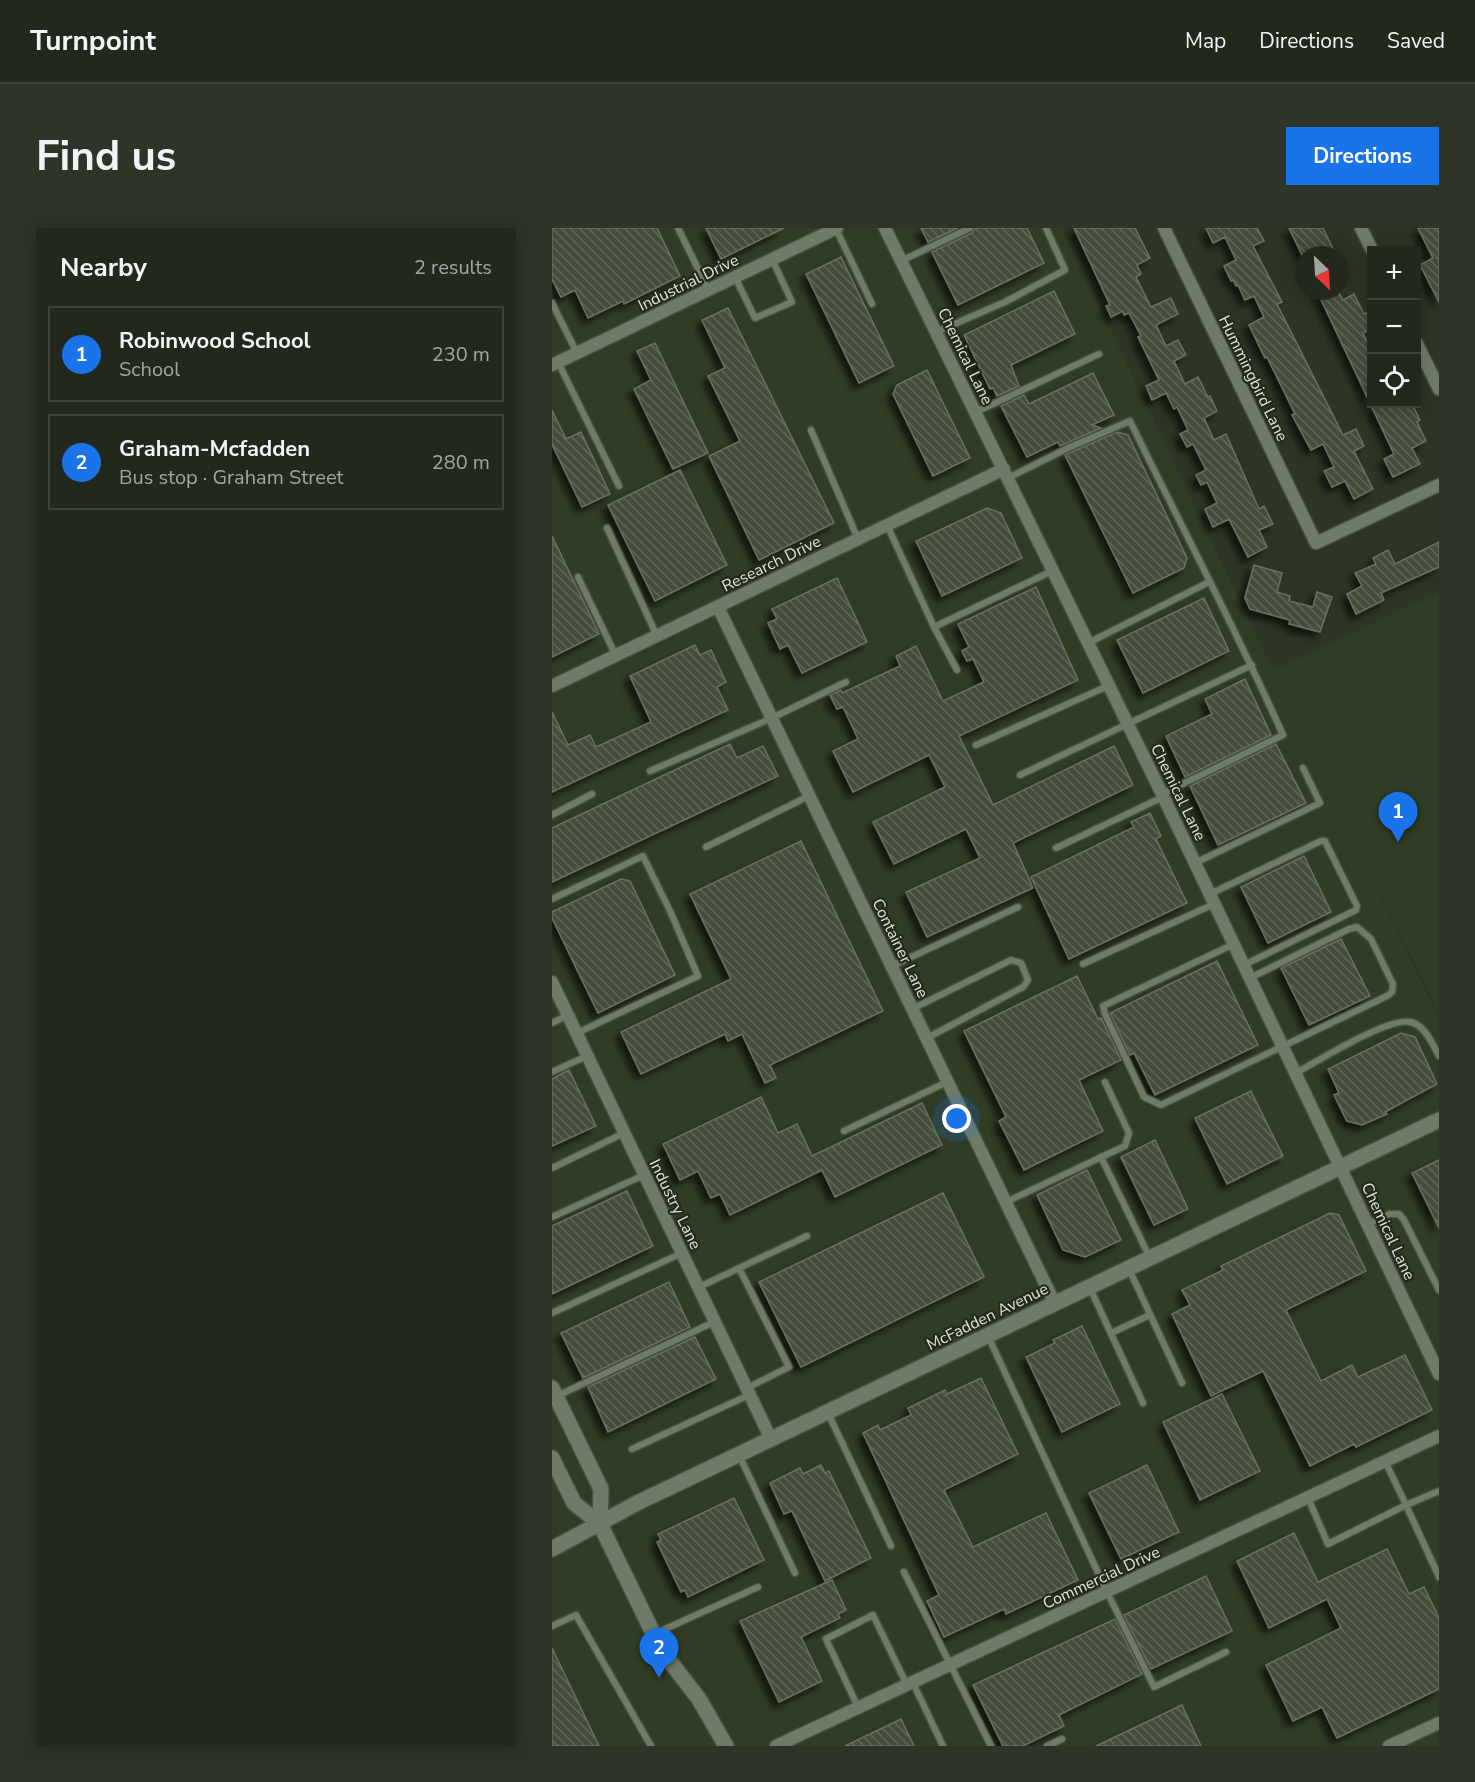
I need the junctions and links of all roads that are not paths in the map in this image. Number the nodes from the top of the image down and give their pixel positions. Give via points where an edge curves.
1 (678, 228) edge
2 (836, 228) edge
3 (885, 228) edge
4 (970, 228) edge
5 (1046, 228) edge
6 (1164, 228) edge
7 (1361, 228) edge
8 (1370, 246) edge
9 (772, 259) junction
10 (901, 261) junction
11 (735, 277) junction
12 (708, 290) junction
13 (552, 303) edge
14 (872, 304) dead end
15 (936, 332) junction
16 (1421, 352) edge
17 (577, 353) junction
18 (1099, 354) dead end
19 (555, 364) edge
20 (1439, 389) edge
21 (976, 412) junction
22 (811, 430) dead end
23 (1006, 473) junction
24 (1439, 485) edge
25 (619, 486) dead end
26 (887, 525) junction
27 (607, 528) dead end
28 (858, 539) junction
29 (1053, 571) junction
30 (578, 577) dead end
31 (1209, 582) junction
32 (718, 607) junction
33 (934, 627) junction
34 (657, 636) junction
35 (1088, 643) junction
36 (616, 656) junction
37 (1252, 664) junction
38 (957, 670) dead end
39 (846, 682) dead end
40 (552, 686) edge
41 (1108, 686) junction
42 (772, 718) junction
43 (1127, 724) junction
44 (976, 745) dead end
45 (1303, 768) dead end
46 (650, 771) dead end
47 (1020, 775) dead end
48 (592, 794) dead end
49 (809, 796) junction
50 (1163, 796) junction
51 (552, 815) edge
52 (706, 847) dead end
53 (1056, 848) dead end
54 (1196, 863) junction
55 (552, 899) edge
56 (1212, 899) junction
57 (1018, 907) dead end
58 (1234, 944) junction
59 (1083, 964) dead end
60 (1244, 965) junction
61 (892, 966) junction
62 (1250, 978) junction
63 (552, 982) edge
64 (912, 1009) junction
65 (568, 1015) junction
66 (552, 1023) edge
67 (576, 1033) junction
68 (926, 1038) junction
69 (1283, 1047) junction
70 (587, 1056) junction
71 (1439, 1056) edge
72 (552, 1072) edge
73 (1296, 1073) junction
74 (948, 1082) junction
75 (1105, 1082) dead end
76 (1439, 1120) edge
77 (844, 1131) dead end
78 (624, 1133) junction
79 (1101, 1157) junction
80 (1341, 1167) junction
81 (552, 1168) edge
82 (644, 1175) junction
83 (1006, 1202) junction
84 (552, 1217) edge
85 (1367, 1224) junction
86 (807, 1236) dead end
87 (682, 1253) junction
88 (1150, 1258) junction
89 (739, 1268) junction
90 (1129, 1269) junction
91 (698, 1287) junction
92 (1089, 1287) junction
93 (1439, 1290) edge
94 (1055, 1304) junction
95 (552, 1313) edge
96 (1150, 1315) junction
97 (714, 1322) junction
98 (1111, 1333) junction
99 (988, 1336) junction
100 (1439, 1374) edge
101 (1182, 1383) dead end
102 (554, 1392) edge
103 (748, 1392) junction
104 (1143, 1402) dead end
105 (827, 1412) junction
106 (1439, 1436) edge
107 (771, 1439) junction
108 (632, 1449) dead end
109 (739, 1455) junction
110 (552, 1458) edge
111 (1385, 1461) junction
112 (1439, 1491) edge
113 (1308, 1498) junction
114 (1406, 1505) junction
115 (600, 1524) junction
116 (891, 1546) dead end
117 (552, 1549) edge
118 (904, 1572) dead end
119 (795, 1573) dead end
120 (1439, 1577) edge
121 (758, 1587) dead end
122 (1107, 1592) junction
123 (552, 1626) edge
124 (654, 1635) junction
125 (1226, 1652) dead end
126 (951, 1666) junction
127 (911, 1684) junction
128 (859, 1708) junction
129 (1439, 1723) edge
130 (1062, 1739) dead end
131 (783, 1745) edge
132 (651, 1746) edge
133 (726, 1746) edge
134 (943, 1746) edge
135 (991, 1746) edge
136 (1047, 1746) edge
137 (1389, 1746) edge

1 - 12 lane
2 - 9 street, Industrial Drive
2 - 14 lane
3 - 10 street, Chemical Lane
4 - 10 lane
5 - 15 lane via 1065,270
6 - 24 street, Hummingbird Lane via 1316,543
7 - 8 street
9 - 11 street, Industrial Drive
9 - 11 lane via 792,302 755,318
10 - 15 street, Chemical Lane
11 - 12 street, Industrial Drive
12 - 17 street, Industrial Drive
13 - 17 lane
15 - 21 street, Chemical Lane
16 - 20 street
17 - 19 street, Industrial Drive
18 - 21 lane
19 - 25 lane
21 - 23 street, Chemical Lane
22 - 28 lane
23 - 26 street, Research Drive
23 - 29 street, Chemical Lane
23 - 31 lane via 1130,421
26 - 28 street, Research Drive
26 - 33 lane
27 - 34 lane
28 - 32 street, Research Drive
29 - 33 lane
29 - 35 street, Chemical Lane
30 - 36 lane
31 - 35 lane
31 - 37 lane
32 - 34 street, Research Drive
32 - 42 street, Container Lane
33 - 38 lane
34 - 36 street, Research Drive
35 - 41 street, Chemical Lane
36 - 40 street, Research Drive
37 - 43 lane
37 - 50 lane via 1283,735
39 - 42 lane
41 - 43 street, Chemical Lane
41 - 44 lane
42 - 46 lane
42 - 49 street, Container Lane
43 - 47 lane
43 - 50 street, Chemical Lane
45 - 54 lane via 1320,803
48 - 51 lane
49 - 52 lane
49 - 61 street, Container Lane
50 - 53 lane
50 - 54 street, Chemical Lane
54 - 56 street, Chemical Lane
55 - 67 lane via 643,856 698,976
56 - 58 street, Chemical Lane
56 - 59 lane
56 - 60 lane via 1325,841 1357,906 1356,910
57 - 61 lane
58 - 60 street, Chemical Lane
58 - 69 lane via 1103,1006 1104,1014 1144,1097 1161,1105
60 - 62 street, Chemical Lane
61 - 64 street, Container Lane
62 - 69 street, Chemical Lane
62 - 69 lane via 1349,929 1357,927 1371,939 1392,992
63 - 65 street, Industry Lane
64 - 68 street, Container Lane
64 - 68 lane via 1011,960 1021,963 1028,980 1023,987
65 - 66 lane
65 - 67 street, Industry Lane
67 - 70 street, Industry Lane
68 - 74 street, Container Lane
69 - 73 street, Chemical Lane
70 - 72 lane
70 - 78 street, Industry Lane
71 - 73 lane via 1424,1029 1405,1021 1386,1025
73 - 80 street, Chemical Lane
74 - 77 lane
74 - 83 street, Container Lane
75 - 79 lane via 1129,1132 1125,1146
76 - 80 street, McFadden Avenue
78 - 81 lane
78 - 82 street, Industry Lane
79 - 83 lane
79 - 88 lane
80 - 85 street, Chemical Lane
80 - 88 street, McFadden Avenue
82 - 84 lane
82 - 87 street, Industry Lane
83 - 94 street, Container Lane
85 - 93 lane via 1399,1214
85 - 100 street, Chemical Lane
86 - 89 lane
87 - 91 street, Industry Lane
87 - 95 lane
88 - 90 street, McFadden Avenue
89 - 91 lane
89 - 103 lane via 789,1367
90 - 92 street, McFadden Avenue
90 - 96 lane
91 - 97 street, Industry Lane
92 - 94 street, McFadden Avenue
92 - 98 lane
94 - 99 street, McFadden Avenue
96 - 98 lane
96 - 101 lane
97 - 102 lane
97 - 103 street, Industry Lane
98 - 104 lane
99 - 105 street, McFadden Avenue
99 - 122 lane
102 - 115 street via 601,1489
103 - 107 street, Industry Lane
103 - 108 lane
105 - 107 street, McFadden Avenue
105 - 116 lane
106 - 111 street, Commercial Drive
107 - 109 street, McFadden Avenue
109 - 115 street, McFadden Avenue
109 - 119 lane
110 - 115 street via 574,1503
111 - 113 street, Commercial Drive
111 - 114 lane
112 - 114 lane
113 - 114 lane via 1328,1544
113 - 122 street, Commercial Drive
114 - 120 lane
115 - 117 street, McFadden Avenue
115 - 124 street
118 - 126 lane
121 - 124 lane
122 - 125 lane via 1154,1687
122 - 126 street, Commercial Drive
123 - 132 lane via 576,1615
124 - 133 street
126 - 127 street, Commercial Drive
126 - 135 lane
127 - 128 street, Commercial Drive
127 - 128 lane via 873,1616 826,1639
127 - 134 lane
128 - 131 street, Commercial Drive
129 - 137 street
130 - 136 lane

